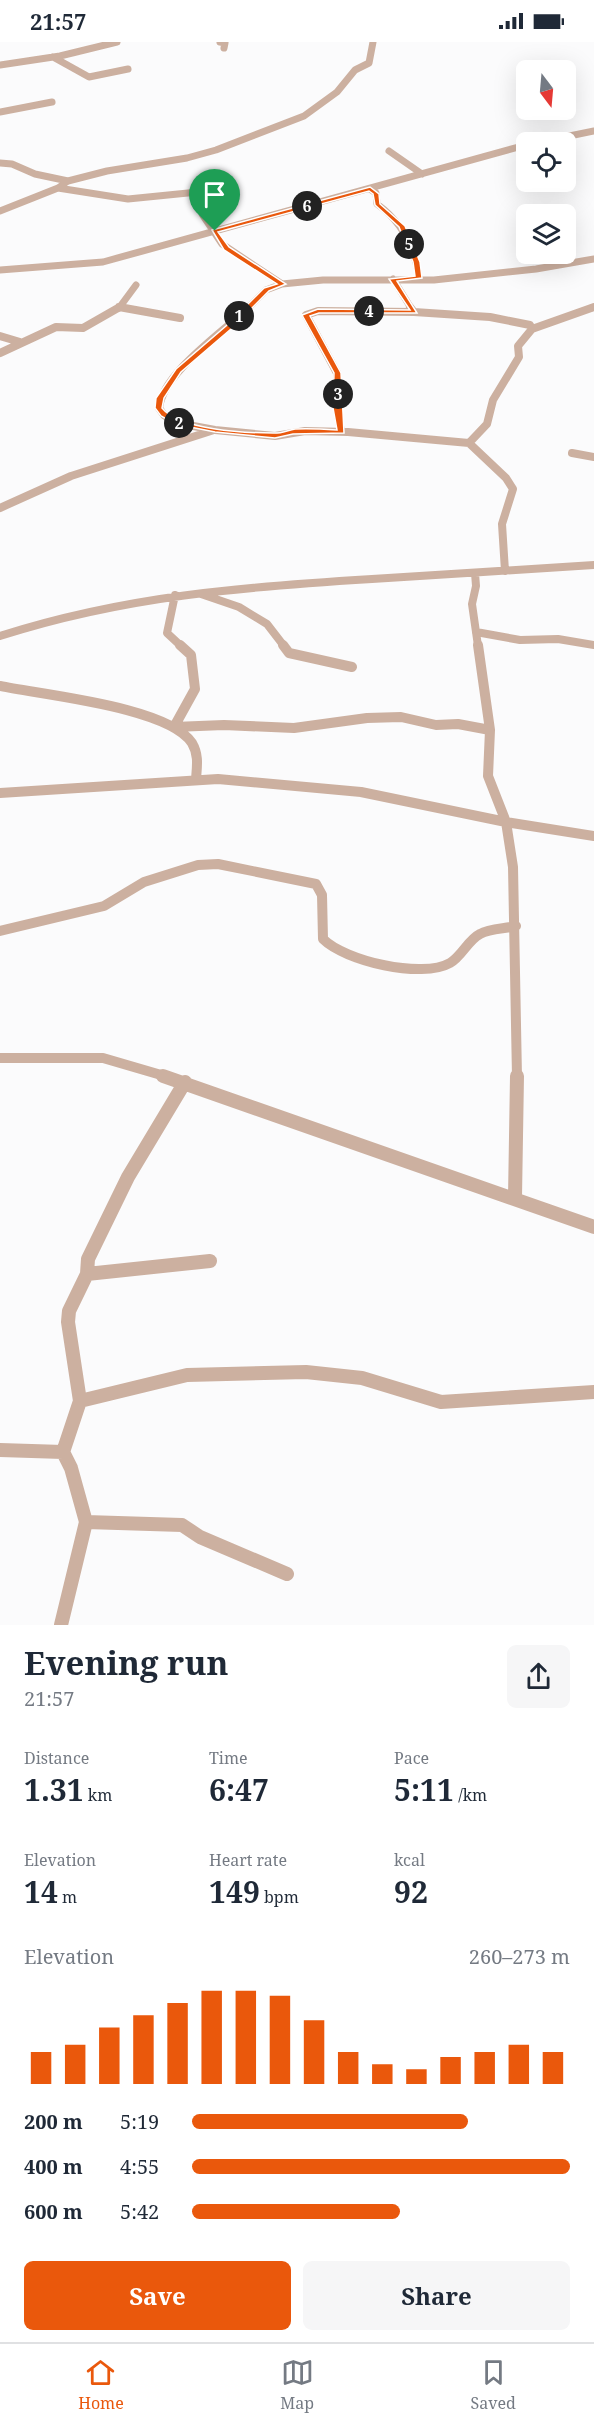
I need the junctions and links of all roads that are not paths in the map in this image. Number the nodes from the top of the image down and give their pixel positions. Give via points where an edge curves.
1 (117, 42) edge
2 (373, 42) edge
3 (53, 57) junction
4 (0, 65) edge
5 (128, 69) dead end
6 (52, 102) dead end
7 (0, 112) edge
8 (594, 131) edge
9 (576, 135) edge
10 (516, 149) edge
11 (389, 150) dead end
12 (0, 163) edge
13 (422, 174) junction
14 (68, 181) junction
15 (58, 188) junction
16 (370, 189) junction
17 (0, 211) edge
18 (215, 231) junction
19 (594, 259) edge
20 (0, 270) edge
21 (419, 278) junction
22 (393, 279) junction
23 (282, 284) junction
24 (136, 285) dead end
25 (594, 307) edge
26 (118, 308) junction
27 (414, 312) junction
28 (180, 318) dead end
29 (532, 329) junction
30 (0, 336) edge
31 (20, 342) junction
32 (0, 353) edge
33 (215, 430) junction
34 (341, 432) junction
35 (469, 443) junction
36 (572, 453) dead end
37 (594, 457) edge
38 (0, 508) edge
39 (594, 565) edge
40 (505, 571) junction
41 (475, 573) junction
42 (198, 593) junction
43 (175, 595) junction
44 (476, 632) junction
45 (0, 636) edge
46 (594, 645) edge
47 (352, 667) dead end
48 (0, 687) edge
49 (174, 727) junction
50 (490, 730) junction
51 (196, 779) junction
52 (0, 793) edge
53 (506, 822) junction
54 (594, 836) edge
55 (516, 927) junction
56 (0, 931) edge
57 (0, 1058) edge
58 (185, 1082) junction
59 (515, 1197) junction
60 (594, 1227) edge
61 (210, 1261) dead end
62 (87, 1274) junction
63 (594, 1392) edge
64 (80, 1401) junction
65 (0, 1450) edge
66 (63, 1452) junction
67 (86, 1522) junction
68 (287, 1575) dead end
69 (61, 1625) edge

1 - 3 street
2 - 14 street via 369,63 355,70 337,92 304,116 187,158
3 - 4 street
3 - 5 street via 88,77
6 - 7 street
8 - 9 street
10 - 13 street
11 - 13 street
12 - 14 street
13 - 16 street
14 - 15 street
15 - 17 street
15 - 18 street via 128,199 198,192 203,201 202,214
16 - 18 street
16 - 21 street via 376,194 377,204 406,232
18 - 20 street via 103,262
18 - 23 street via 226,249
19 - 21 street via 520,271 434,280
21 - 22 street
22 - 23 street
22 - 27 street
23 - 33 street via 266,290 178,370 160,398 159,408 177,423
24 - 26 street
25 - 29 street
26 - 28 street
26 - 31 street via 83,328 56,327
27 - 29 street via 490,317 530,325
27 - 34 street via 318,311 306,315 337,373
29 - 35 street via 518,346 519,357 493,400 487,424
30 - 31 street
31 - 32 street
33 - 34 street via 275,436 299,431
33 - 38 street via 71,476
34 - 35 street
35 - 40 street via 513,489 502,524
36 - 37 street
39 - 40 street
40 - 41 street
41 - 42 street
41 - 44 street via 472,604
42 - 43 street
42 - 47 street via 239,607 267,624 289,654
43 - 45 street via 100,607
43 - 49 street via 166,633 191,655 195,689
44 - 46 street via 520,640 558,639
44 - 50 street
48 - 49 street via 145,714
49 - 50 street via 294,728 394,717
49 - 51 street via 199,754 201,764
50 - 53 street via 488,776
51 - 52 street
51 - 53 street via 362,792
53 - 54 street
53 - 55 street
55 - 56 street via 479,934 450,963 414,971 361,959 327,943 323,939 322,896 316,884 218,864 198,865 144,882 104,906
55 - 59 street
57 - 58 street via 103,1058
58 - 59 street
58 - 62 street via 128,1177 88,1258
59 - 60 street
61 - 62 street
62 - 64 street via 69,1311 68,1322
63 - 64 street via 441,1402 362,1378 306,1372 187,1375
64 - 66 street
65 - 66 street
66 - 67 street
67 - 68 street via 182,1525 200,1537
67 - 69 street

